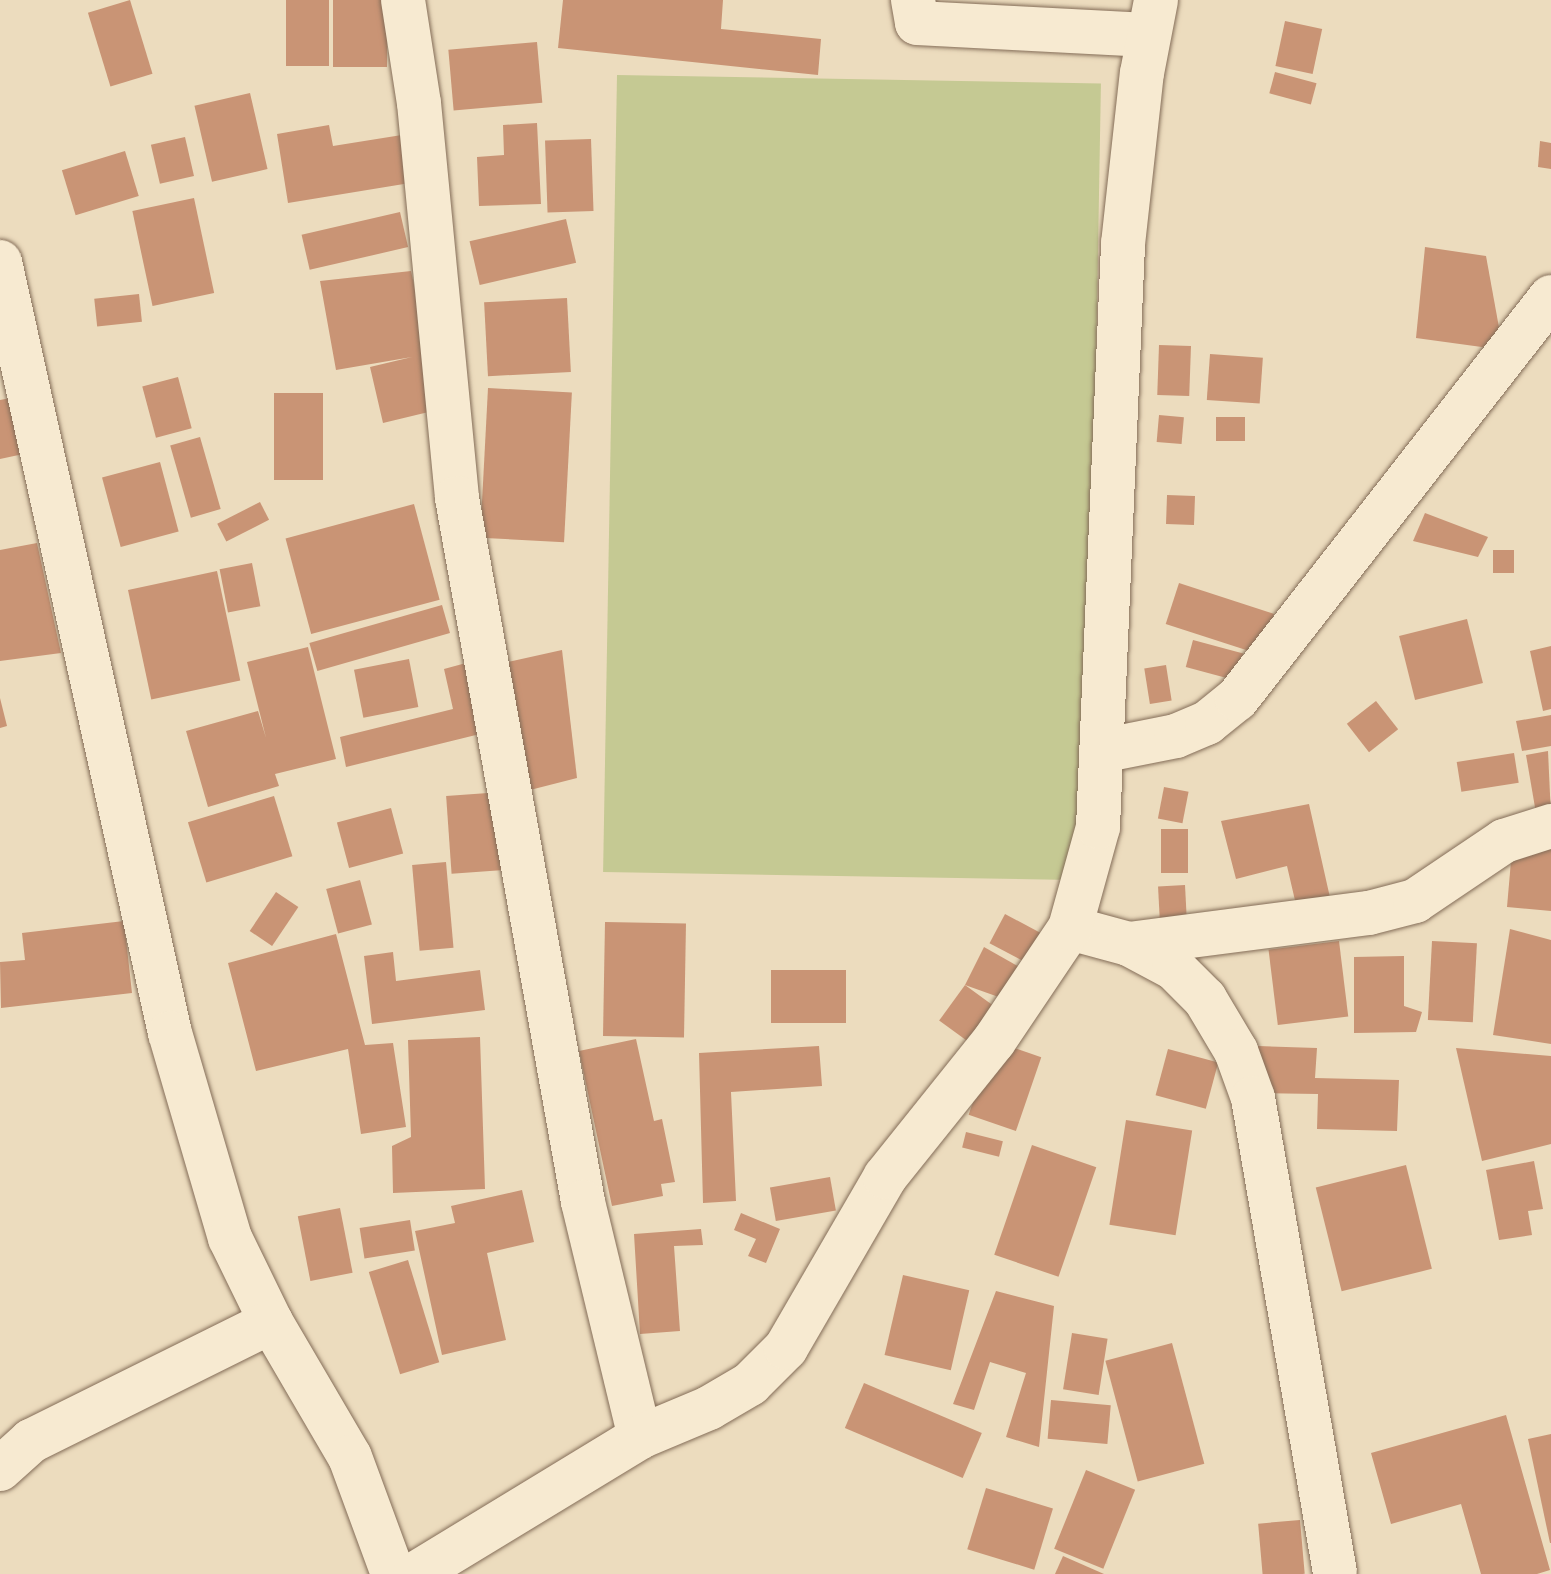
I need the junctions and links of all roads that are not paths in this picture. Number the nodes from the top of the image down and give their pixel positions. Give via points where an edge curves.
1 (403, 0) edge
2 (913, 0) edge
3 (1152, 17) edge
4 (0, 262) edge
5 (1551, 297) edge
6 (1101, 751) junction
7 (1551, 826) edge
8 (1070, 928) junction
9 (1129, 944) junction
10 (271, 1322) junction
11 (640, 1437) junction
12 (10, 1447) edge
13 (1335, 1572) dead end
14 (393, 1574) edge
15 (415, 1574) edge

1 - 11 street via 419,103 457,498 583,1202
2 - 3 street via 917,23
3 - 6 street via 1123,244
4 - 10 street via 170,1033 230,1238
5 - 6 street via 1237,699 1207,723 1176,736
6 - 8 street via 1098,827
7 - 9 street via 1504,841 1415,901 1369,913
8 - 9 street
8 - 11 street via 994,1041 885,1177 786,1348 750,1384
9 - 13 street via 1174,968 1205,999 1236,1051 1253,1098
10 - 12 street
10 - 14 street via 350,1457
11 - 15 street

